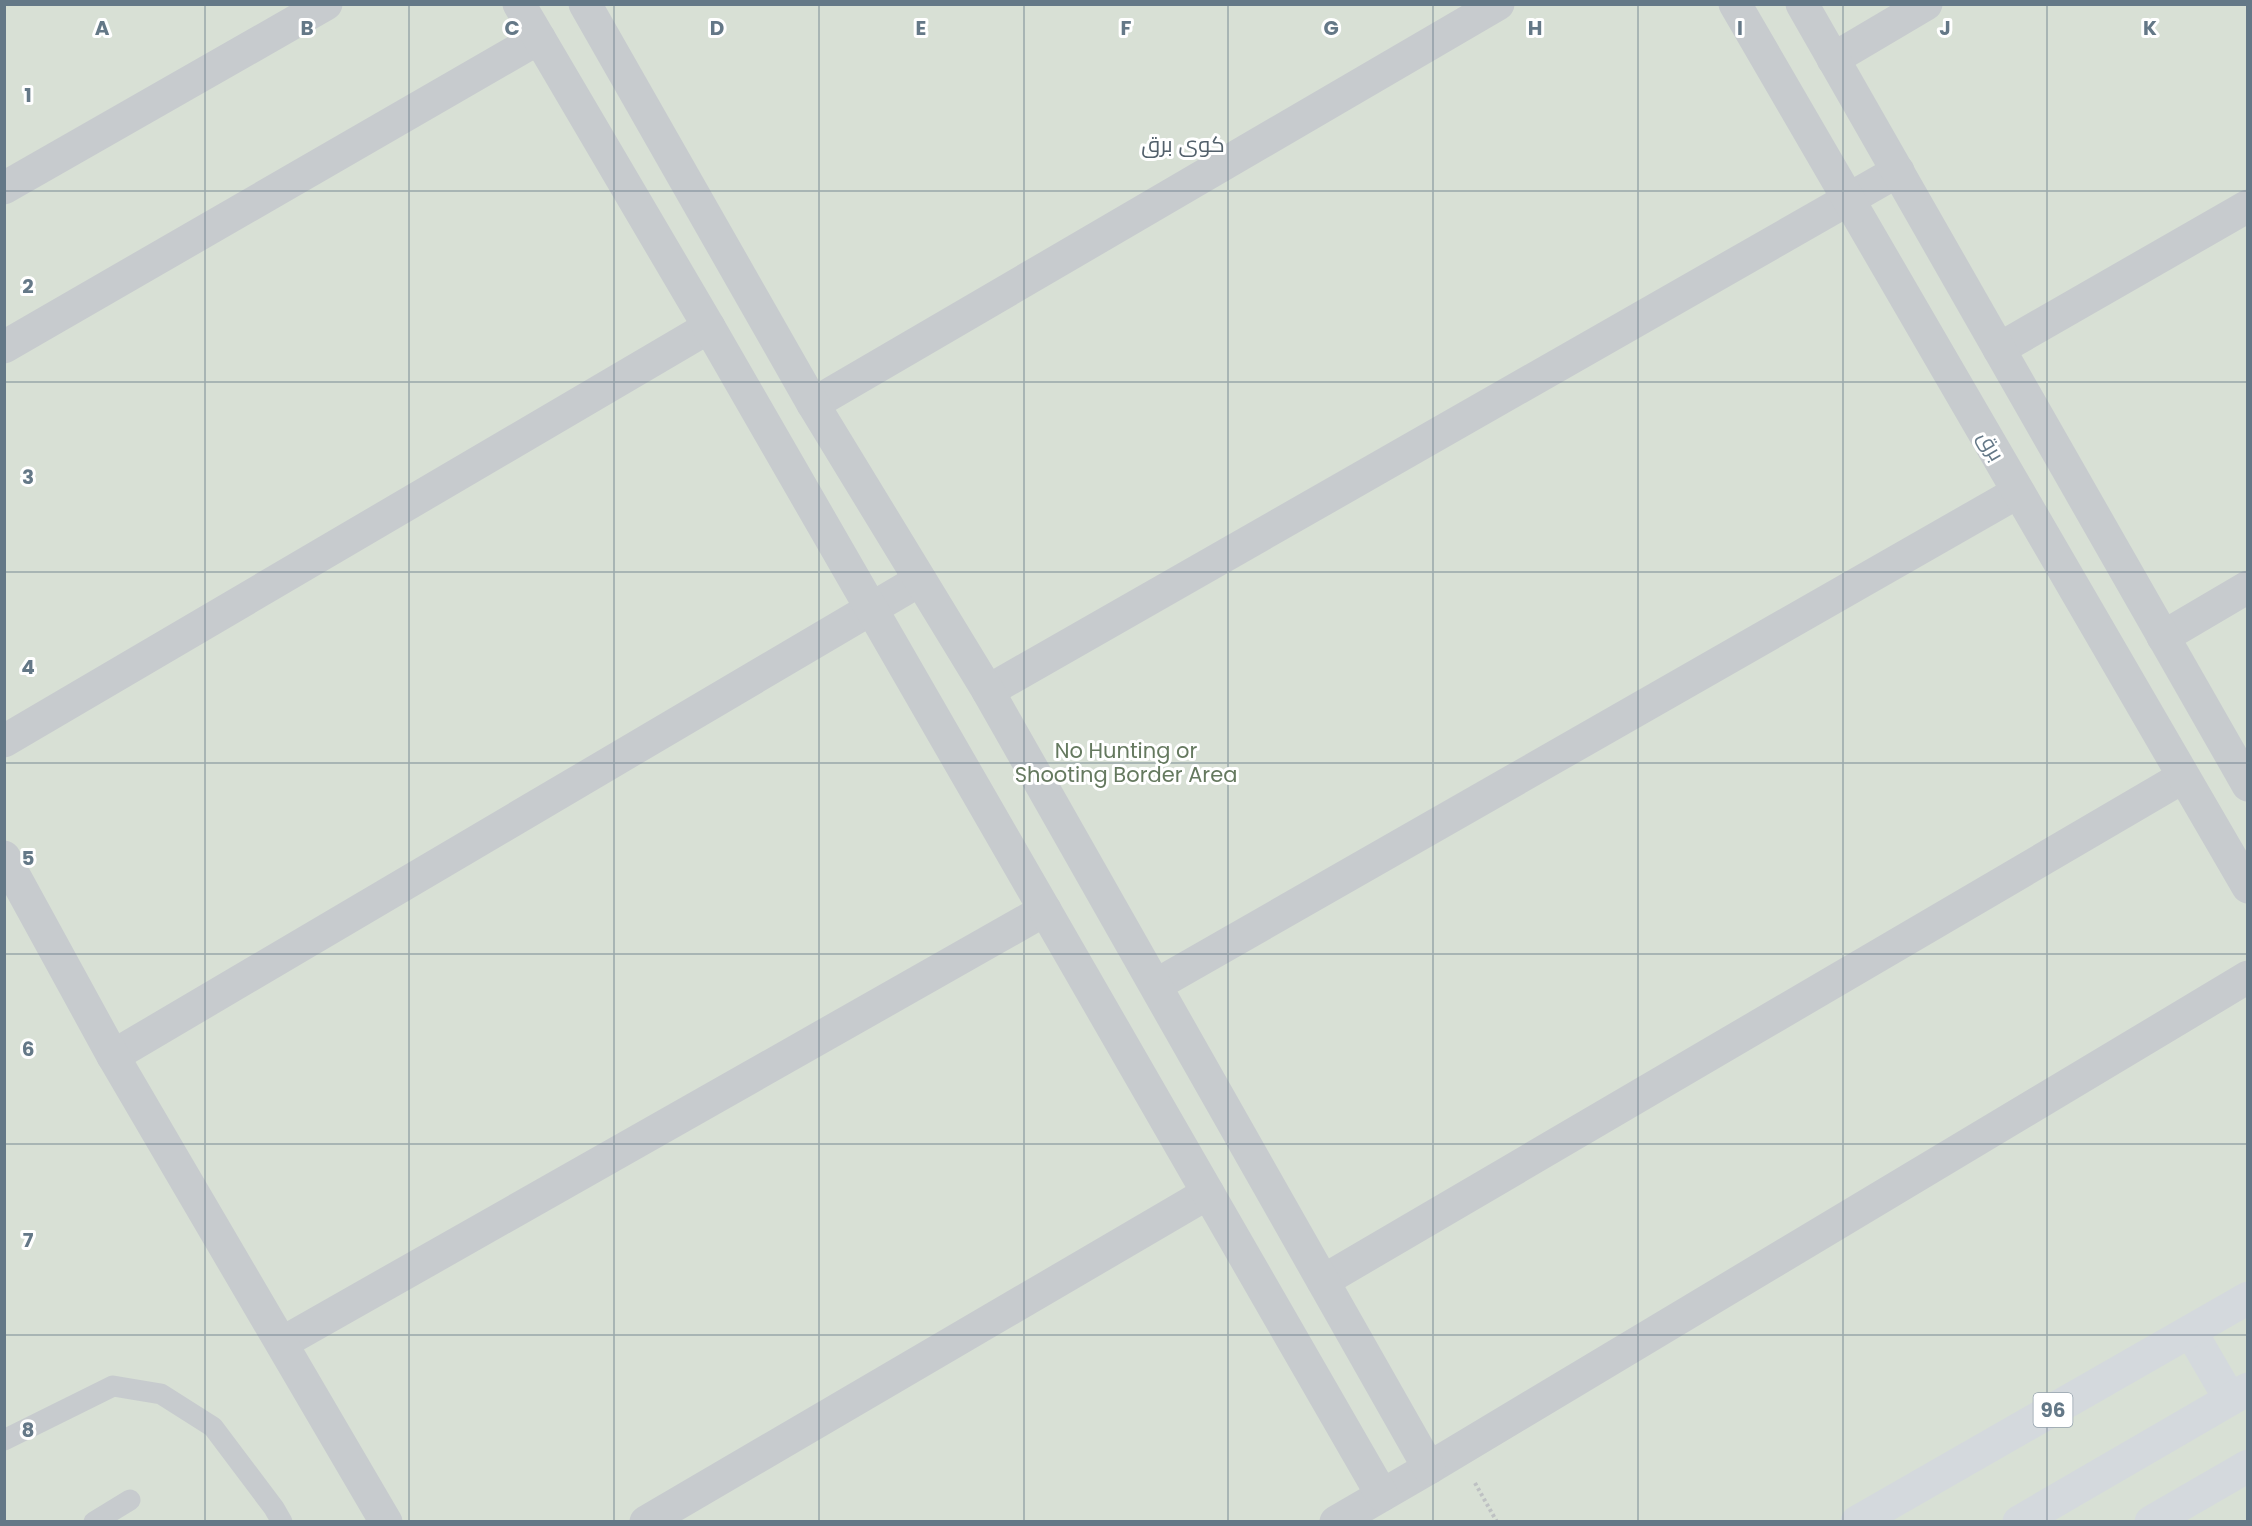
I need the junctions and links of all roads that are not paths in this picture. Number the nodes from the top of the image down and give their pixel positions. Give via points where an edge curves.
1 (326, 4) edge
2 (519, 4) edge
3 (585, 4) edge
4 (1498, 4) edge
5 (1735, 4) edge
6 (1802, 4) edge
7 (1926, 4) edge
8 (539, 38) junction
9 (1833, 59) junction
10 (1898, 171) junction
11 (4, 188) edge
12 (1848, 200) junction
13 (2247, 206) edge
14 (709, 327) junction
15 (4, 347) edge
16 (1999, 349) junction
17 (813, 404) junction
18 (2018, 492) junction
19 (920, 580) junction
20 (2247, 587) edge
21 (872, 609) junction
22 (2163, 637) junction
23 (988, 691) junction
24 (4, 741) edge
25 (2183, 777) junction
26 (2247, 785) edge
27 (4, 857) edge
28 (2247, 887) edge
29 (1045, 910) junction
30 (2247, 977) edge
31 (1156, 985) junction
32 (113, 1056) junction
33 (1208, 1193) junction
34 (1323, 1281) junction
35 (2247, 1298) edge
36 (2191, 1332) junction
37 (282, 1343) junction
38 (2239, 1394) edge
39 (4, 1440) edge
40 (2247, 1466) edge
41 (1430, 1468) junction
42 (1382, 1495) junction
43 (130, 1500) dead end
44 (94, 1521) edge
45 (282, 1521) edge
46 (387, 1521) edge
47 (646, 1521) edge
48 (1336, 1521) edge
49 (1857, 1521) edge
50 (2019, 1521) edge
51 (2151, 1521) edge

1 - 11 street
2 - 8 street
3 - 17 street
4 - 17 street
5 - 12 street, برق
6 - 9 street
7 - 9 street
8 - 14 street
8 - 15 street
9 - 10 street
10 - 12 street
10 - 16 street
12 - 18 street, برق
12 - 23 street
13 - 16 street
14 - 21 street
14 - 24 street
16 - 22 street
17 - 19 street
18 - 25 street, برق
18 - 31 street
19 - 21 street
19 - 23 street
20 - 22 street
21 - 29 street
21 - 32 street
22 - 26 street
23 - 31 street
25 - 28 street, برق
25 - 34 street
27 - 32 street
29 - 33 street
29 - 37 street
30 - 41 street
31 - 34 street
32 - 37 street
33 - 42 street
33 - 47 street
34 - 41 street
35 - 36 main road, 96
36 - 38 main road
36 - 49 main road, 96
37 - 46 street
38 - 50 main road
39 - 45 lane via 113,1386 161,1394 213,1427
40 - 51 main road
41 - 42 street
42 - 48 street
43 - 44 lane

